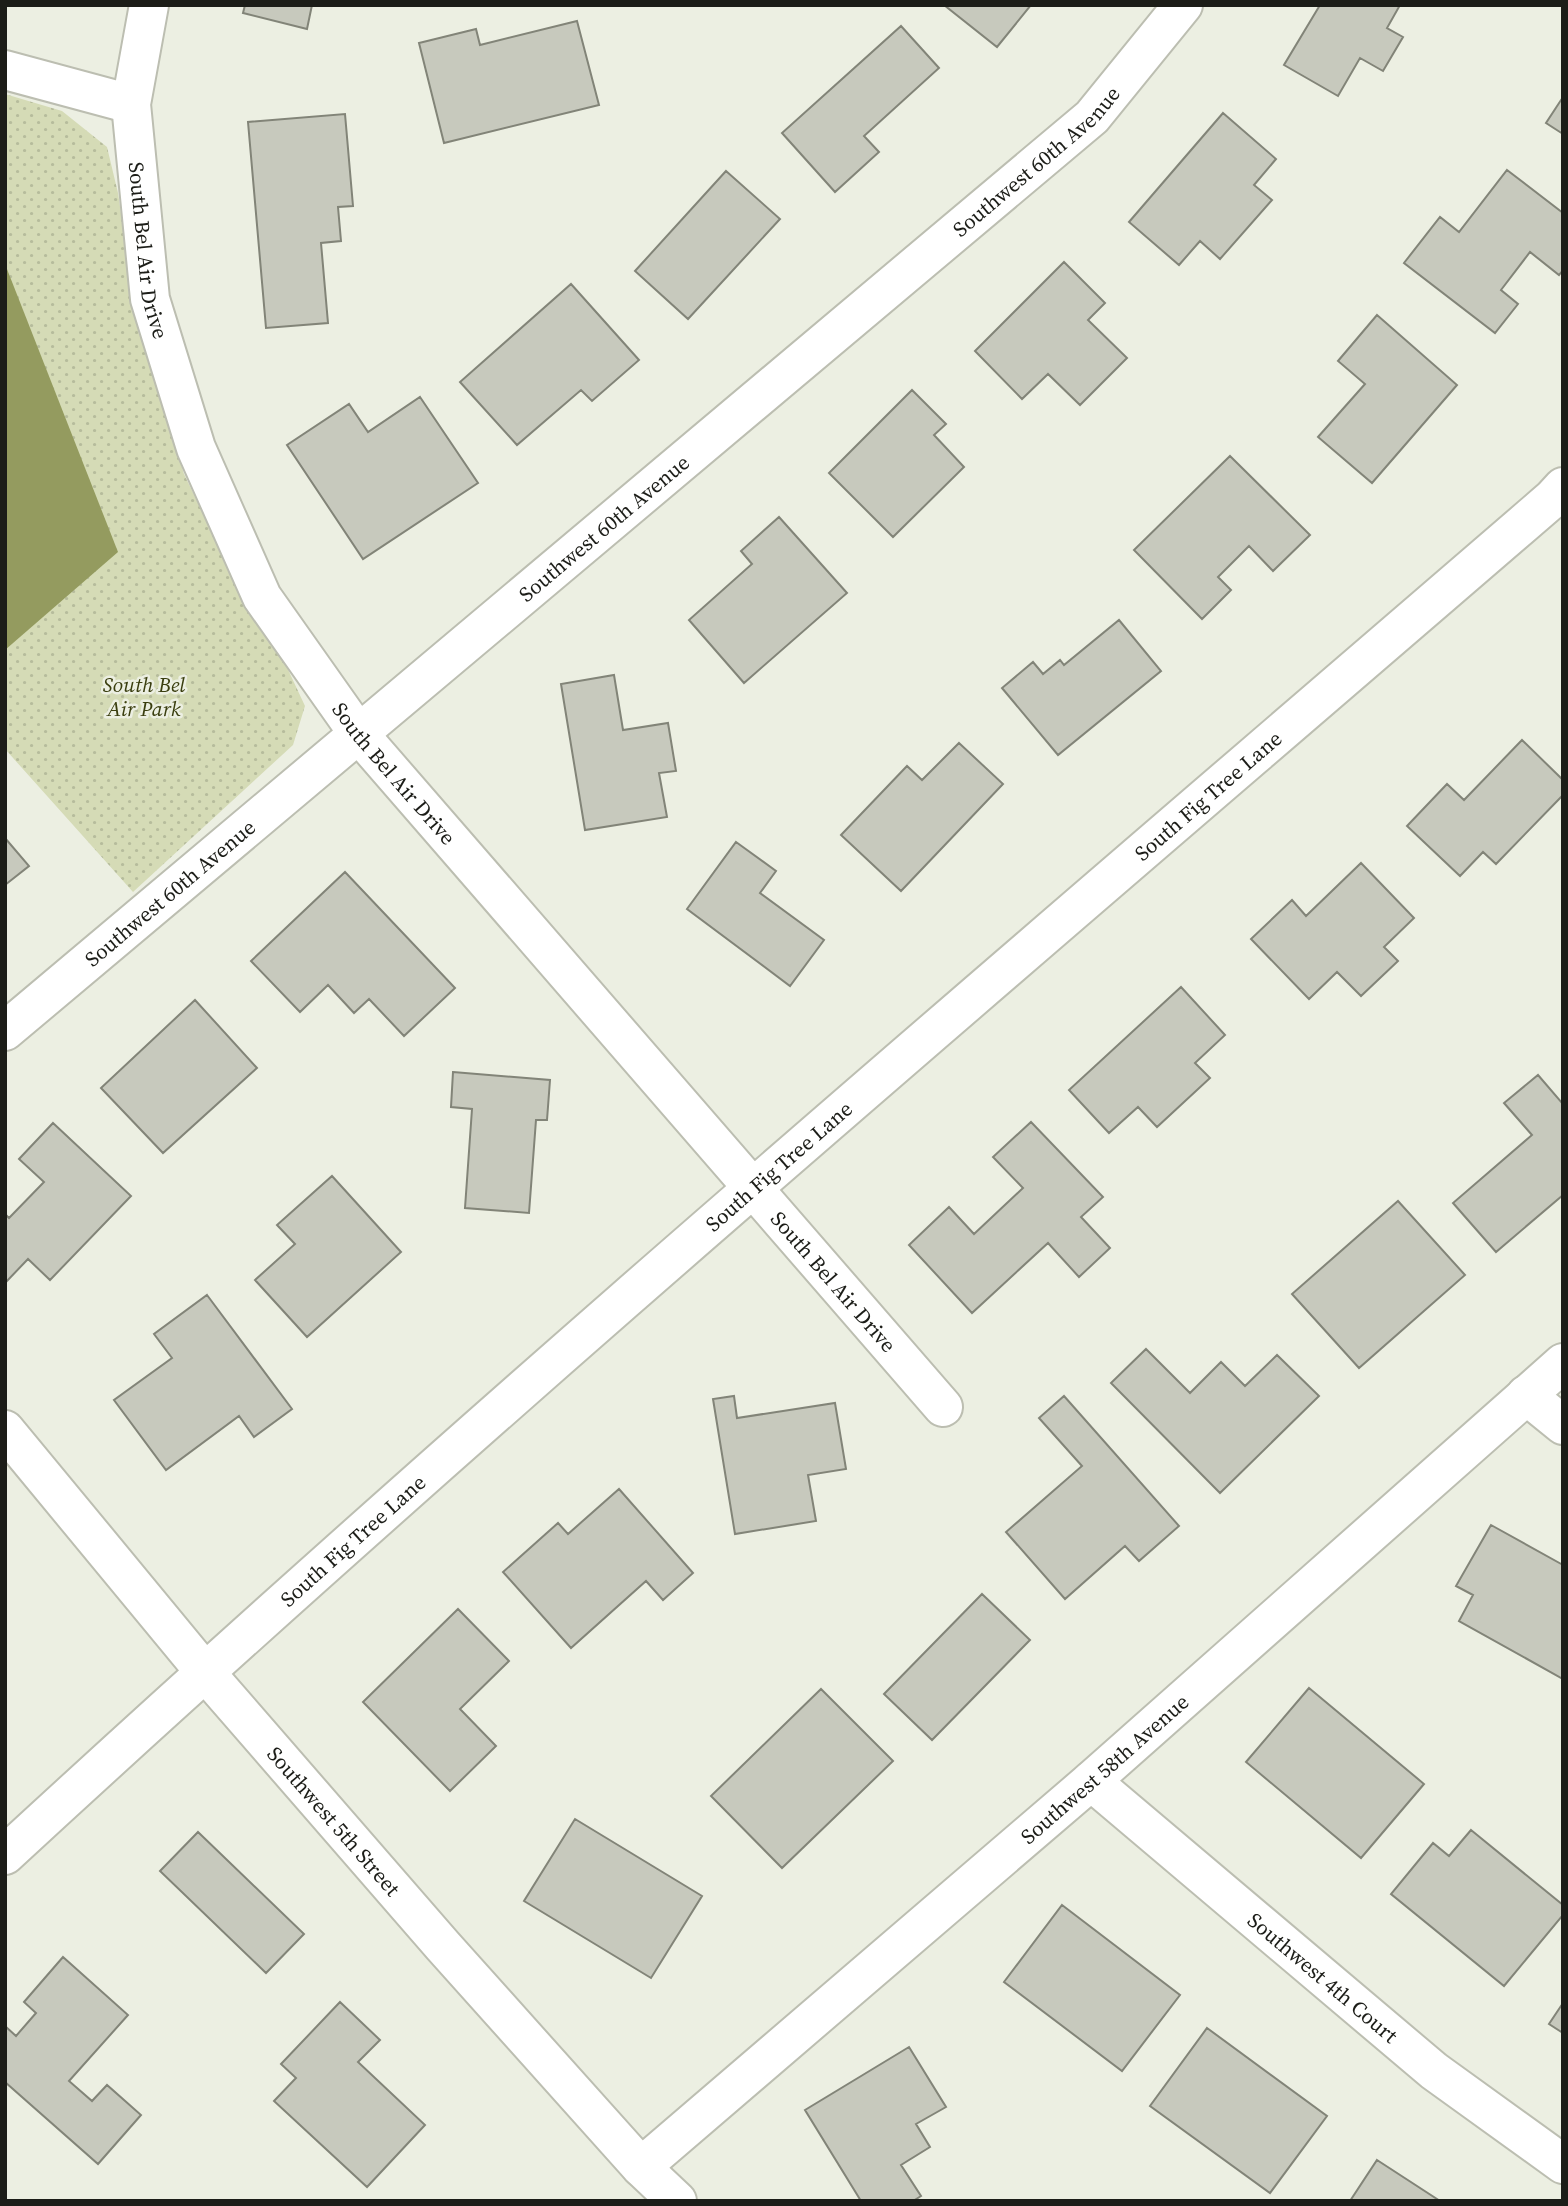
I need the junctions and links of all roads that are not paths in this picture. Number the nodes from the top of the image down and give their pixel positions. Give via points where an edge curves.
1 (149, 5) edge
2 (1183, 5) edge
3 (5, 70) edge
4 (131, 104) junction
5 (1563, 487) edge
6 (359, 733) junction
7 (5, 1031) edge
8 (754, 1188) junction
9 (1563, 1363) edge
10 (1526, 1395) junction
11 (943, 1407) dead end
12 (1563, 1425) edge
13 (5, 1430) edge
14 (204, 1671) junction
15 (1091, 1782) junction
16 (5, 1855) edge
17 (1563, 2164) edge
18 (641, 2167) junction
19 (677, 2201) edge

1 - 4 street, South Bel Air Drive
2 - 6 street, Southwest 60th Avenue via 1091,117
3 - 4 street
4 - 6 street, South Bel Air Drive via 150,299 196,449 262,597
5 - 8 street, South Fig Tree Lane
6 - 7 street, Southwest 60th Avenue
6 - 8 street, South Bel Air Drive
8 - 11 street, South Bel Air Drive
8 - 14 street, South Fig Tree Lane
9 - 10 street, Southwest 58th Avenue
10 - 12 street
10 - 15 street, Southwest 58th Avenue
13 - 14 street, Southwest 5th Street
14 - 16 street, South Fig Tree Lane
14 - 18 street, Southwest 5th Street
15 - 17 street, Southwest 4th Court via 1434,2071
15 - 18 street, Southwest 58th Avenue
18 - 19 street, Southwest 5th Street

